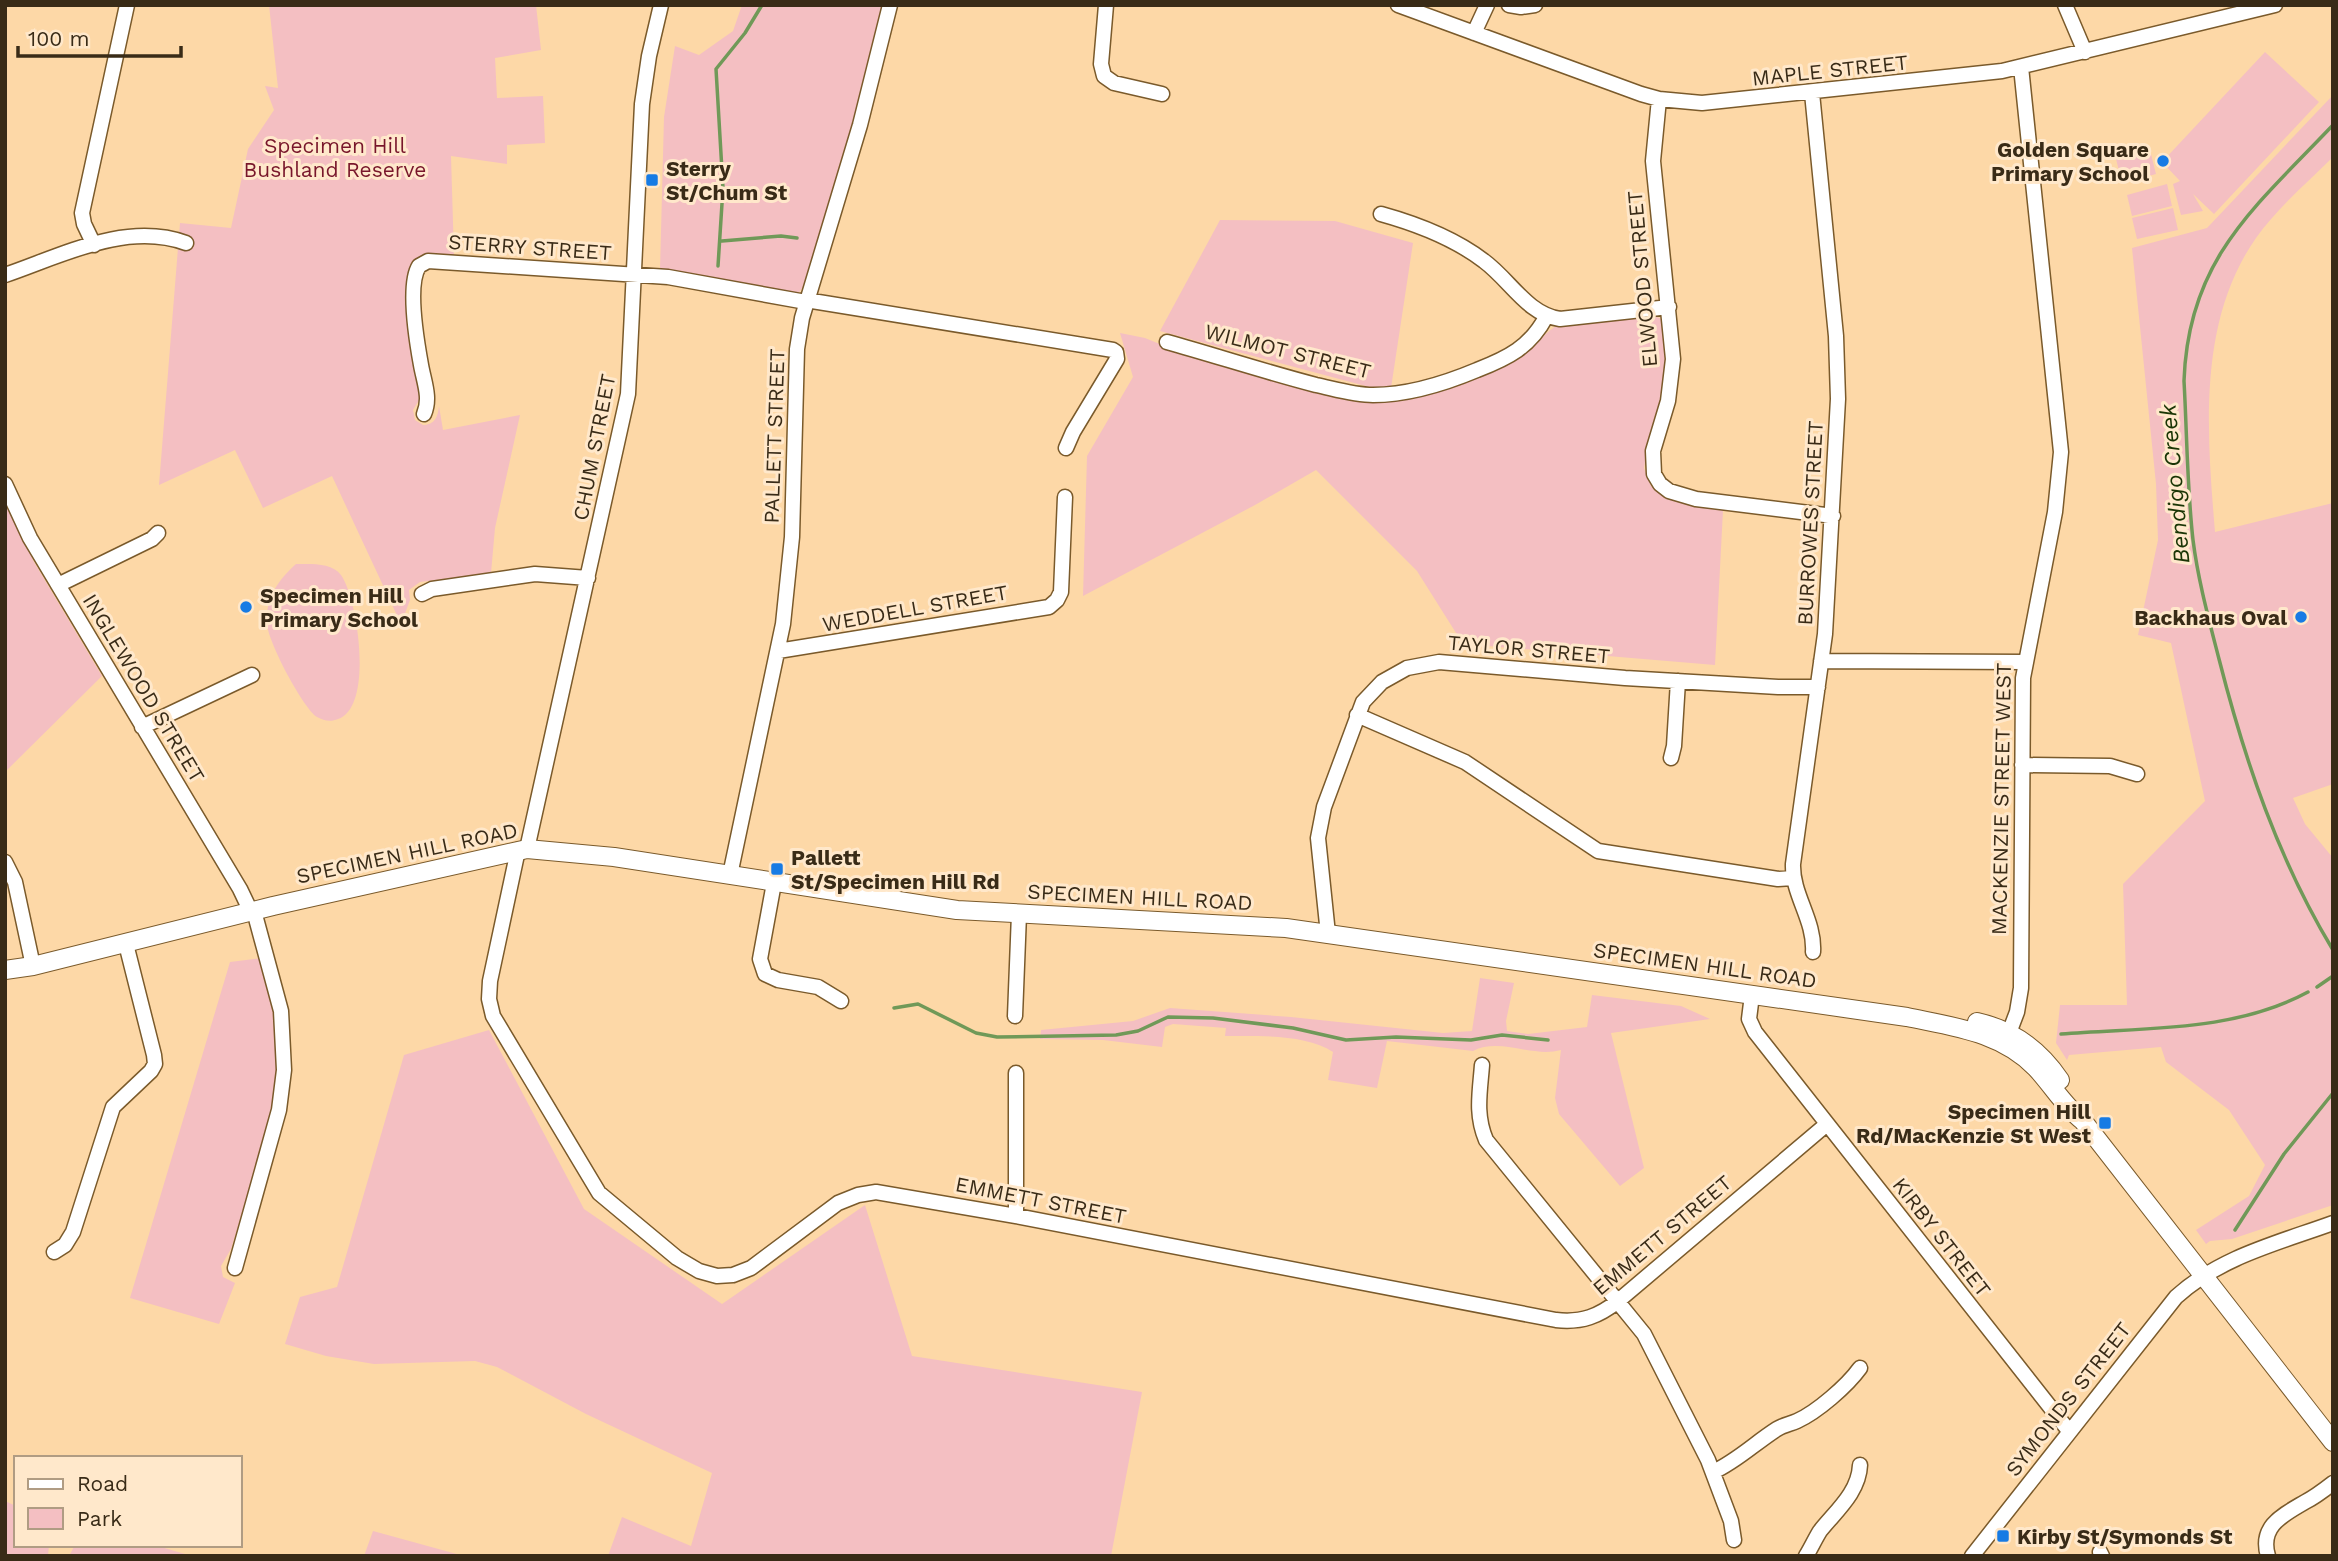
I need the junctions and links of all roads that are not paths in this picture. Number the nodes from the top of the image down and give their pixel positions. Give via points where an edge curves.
1 (127, 5) edge
2 (661, 5) edge
3 (890, 5) edge
4 (1106, 5) edge
5 (1398, 5) edge
6 (1487, 5) edge
7 (1508, 5) edge
8 (1535, 5) edge
9 (2065, 5) edge
10 (2275, 5) edge
11 (1474, 33) junction
12 (2085, 52) junction
13 (2021, 67) junction
14 (1812, 93) junction
15 (1162, 94) dead end
16 (1660, 99) junction
17 (1381, 214) dead end
18 (186, 243) dead end
19 (94, 245) junction
20 (635, 274) junction
21 (5, 275) edge
22 (806, 301) junction
23 (1669, 307) junction
24 (1546, 317) junction
25 (1167, 342) dead end
26 (424, 414) dead end
27 (1066, 448) dead end
28 (5, 484) edge
29 (1065, 497) dead end
30 (1833, 516) junction
31 (158, 533) dead end
32 (588, 578) junction
33 (58, 585) junction
34 (422, 594) dead end
35 (778, 651) junction
36 (1821, 661) junction
37 (2025, 662) junction
38 (253, 675) dead end
39 (1678, 681) junction
40 (1818, 687) junction
41 (1357, 715) junction
42 (142, 727) junction
43 (1671, 758) dead end
44 (2022, 765) junction
45 (2137, 774) dead end
46 (523, 850) junction
47 (5, 862) edge
48 (730, 875) junction
49 (1793, 878) junction
50 (774, 883) junction
51 (252, 911) junction
52 (1019, 914) junction
53 (1328, 934) junction
54 (126, 944) junction
55 (1813, 951) dead end
56 (33, 966) junction
57 (5, 970) edge
58 (1752, 995) junction
59 (841, 1001) dead end
60 (1015, 1016) dead end
61 (2007, 1038) junction
62 (1482, 1065) dead end
63 (1016, 1073) dead end
64 (1827, 1124) junction
65 (1016, 1216) junction
66 (2333, 1223) edge
67 (54, 1252) dead end
68 (235, 1268) dead end
69 (2205, 1275) junction
70 (1618, 1301) junction
71 (1860, 1368) dead end
72 (2069, 1431) junction
73 (2333, 1442) edge
74 (1860, 1465) dead end
75 (1713, 1472) junction
76 (2333, 1483) edge
77 (1734, 1540) dead end
78 (1806, 1556) edge
79 (1972, 1556) edge
80 (2268, 1556) edge

1 - 19 street via 82,213
2 - 20 street, CHUM STREET via 642,104
3 - 22 street, PALLETT STREET via 860,125
4 - 15 street via 1104,76 1114,83
5 - 11 street, MAPLE STREET
6 - 11 street
7 - 8 street
9 - 12 street
10 - 12 street, MAPLE STREET
11 - 16 street, MAPLE STREET
12 - 13 street, MAPLE STREET
13 - 14 street, MAPLE STREET
13 - 37 street, MACKENZIE STREET WEST via 2060,452 2055,512
14 - 16 street, MAPLE STREET via 1702,103
14 - 30 street, BURROWES STREET via 1836,336
16 - 23 street, ELWOOD STREET via 1653,162
17 - 24 street via 1422,226 1474,253
18 - 19 street via 144,236
19 - 21 street
20 - 22 street
20 - 26 street, STERRY STREET via 423,263 414,283 428,396
20 - 32 street, CHUM STREET via 628,394
22 - 27 street via 1110,348 1117,359
22 - 35 street, PALLETT STREET via 797,349 791,555
23 - 24 street
23 - 30 street, ELWOOD STREET via 1671,380 1652,463 1660,484 1696,499
24 - 25 street, WILMOT STREET via 1533,339 1492,364 1445,381 1375,395 1296,380
28 - 33 street, INGLEWOOD STREET
29 - 35 street, WEDDELL STREET via 1061,592 1049,607
30 - 36 street, BURROWES STREET
31 - 33 street
32 - 34 street via 535,574
32 - 46 street, CHUM STREET
33 - 42 street, INGLEWOOD STREET
35 - 48 street, PALLETT STREET
36 - 37 street
36 - 40 street, BURROWES STREET
37 - 44 street, MACKENZIE STREET WEST
38 - 42 street
39 - 40 street, TAYLOR STREET
39 - 41 street, TAYLOR STREET via 1429,662 1382,682
39 - 43 street
40 - 49 street, BURROWES STREET
41 - 49 street via 1465,762 1598,850
41 - 53 street, TAYLOR STREET via 1320,825
42 - 51 street, INGLEWOOD STREET
44 - 45 street via 2110,766
44 - 61 street, MACKENZIE STREET WEST via 2021,988
46 - 48 main road, SPECIMEN HILL ROAD via 614,857
46 - 51 main road, SPECIMEN HILL ROAD
46 - 65 street, EMMETT STREET via 490,981 493,1016 599,1193 677,1258 699,1271 733,1275 751,1268 838,1203 876,1192
47 - 56 street via 15,882
48 - 50 main road, SPECIMEN HILL ROAD
49 - 55 street, BURROWES STREET via 1810,922
50 - 52 main road, SPECIMEN HILL ROAD via 925,907
50 - 59 street via 761,968 770,978 818,987
51 - 54 main road, SPECIMEN HILL ROAD
51 - 68 street, INGLEWOOD STREET via 281,1011 284,1070 279,1110
52 - 53 main road, SPECIMEN HILL ROAD via 1241,924
52 - 60 street
53 - 58 main road, SPECIMEN HILL ROAD
54 - 56 main road, SPECIMEN HILL ROAD
54 - 67 street via 155,1064 113,1107 73,1232
56 - 57 main road, SPECIMEN HILL ROAD
58 - 61 main road, SPECIMEN HILL ROAD via 1907,1017
58 - 64 street, KIRBY STREET via 1751,1025
61 - 69 main road via 2083,1121
62 - 70 street via 1478,1111 1486,1140
63 - 65 street
64 - 70 street, EMMETT STREET
64 - 72 street, KIRBY STREET
65 - 70 street, EMMETT STREET via 1556,1320 1597,1316
66 - 69 street, SYMONDS STREET via 2231,1260
69 - 72 street, SYMONDS STREET via 2167,1307
69 - 73 main road
70 - 75 street via 1652,1347
71 - 75 street via 1811,1412
72 - 79 street, SYMONDS STREET
74 - 78 street via 1854,1488
75 - 77 street
76 - 80 street via 2274,1521 2265,1543

